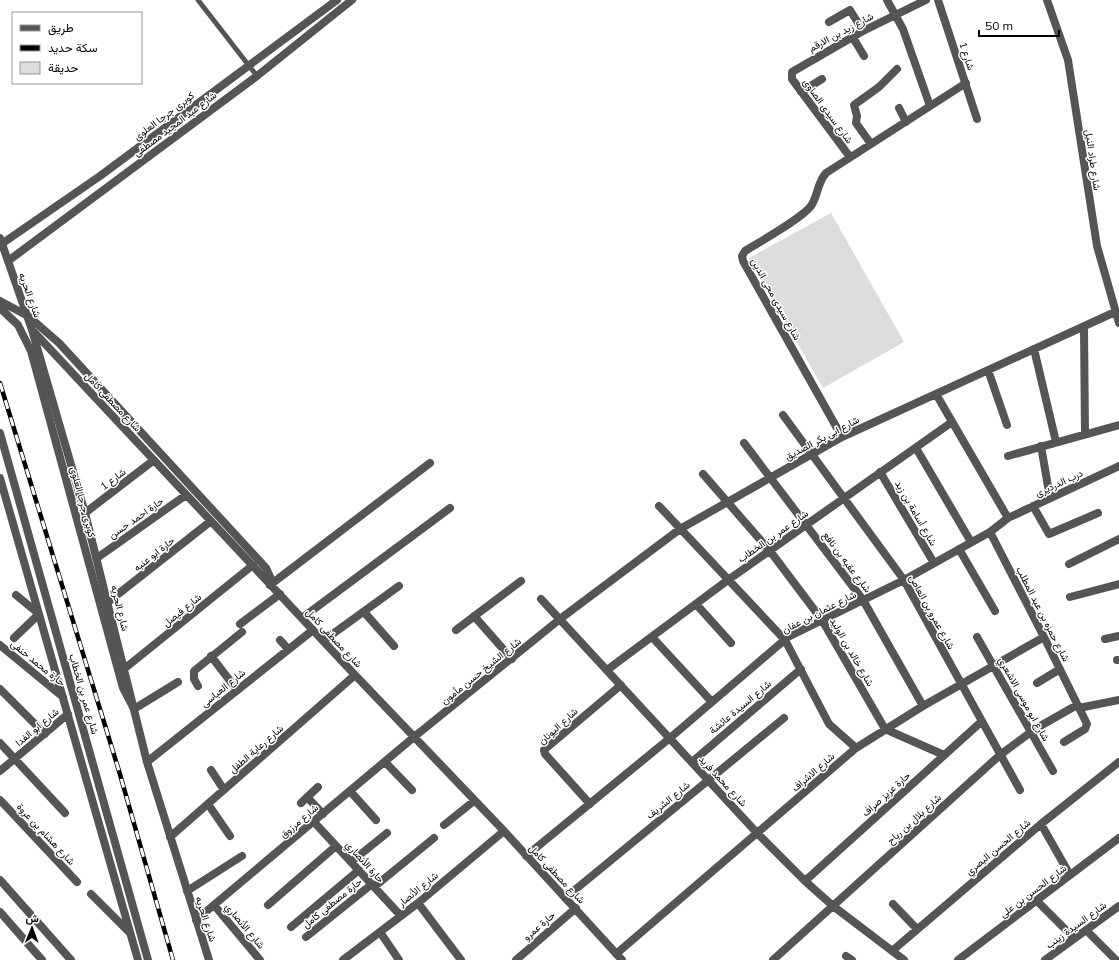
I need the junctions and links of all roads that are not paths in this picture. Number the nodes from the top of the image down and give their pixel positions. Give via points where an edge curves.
1 (198, 0) edge
2 (337, 0) edge
3 (352, 0) edge
4 (888, 0) edge
5 (926, 0) edge
6 (938, 0) edge
7 (1048, 0) edge
8 (896, 14) junction
9 (829, 22) dead end
10 (863, 31) junction
11 (852, 36) junction
12 (864, 56) dead end
13 (897, 69) dead end
14 (791, 75) joint
15 (257, 76) junction
16 (822, 79) dead end
17 (966, 83) junction
18 (801, 92) junction
19 (930, 106) junction
20 (899, 108) dead end
21 (977, 119) dead end
22 (906, 122) junction
23 (871, 144) junction
24 (850, 157) junction
25 (0, 238) edge
26 (0, 245) edge
27 (8, 261) junction
28 (0, 301) edge
29 (0, 308) edge
30 (1115, 312) junction
31 (1119, 323) edge
32 (1084, 327) junction
33 (32, 330) junction
34 (1034, 350) junction
35 (988, 370) junction
36 (936, 394) junction
37 (783, 415) dead end
38 (952, 422) junction
39 (1007, 425) dead end
40 (1119, 425) edge
41 (0, 433) edge
42 (1085, 433) junction
43 (842, 437) junction
44 (1056, 442) junction
45 (744, 443) dead end
46 (1042, 446) junction
47 (916, 448) junction
48 (811, 454) junction
49 (1008, 456) dead end
50 (154, 460) junction
51 (430, 463) dead end
52 (1119, 466) edge
53 (880, 472) junction
54 (703, 474) dead end
55 (770, 477) junction
56 (0, 478) edge
57 (2, 489) edge
58 (186, 495) junction
59 (844, 498) junction
60 (1050, 498) junction
61 (726, 502) junction
62 (659, 506) dead end
63 (1033, 506) junction
64 (450, 508) dead end
65 (85, 513) junction
66 (1098, 513) dead end
67 (1008, 518) junction
68 (211, 521) junction
69 (807, 524) junction
70 (680, 529) junction
71 (990, 532) junction
72 (1119, 539) edge
73 (971, 542) junction
74 (959, 549) junction
75 (770, 550) junction
76 (97, 558) junction
77 (934, 563) junction
78 (1069, 564) dead end
79 (253, 565) junction
80 (728, 580) junction
81 (904, 580) junction
82 (521, 581) dead end
83 (1119, 584) edge
84 (270, 585) junction
85 (399, 586) dead end
86 (280, 594) junction
87 (16, 595) dead end
88 (1070, 596) dead end
89 (541, 599) dead end
90 (863, 600) junction
91 (108, 602) junction
92 (696, 604) junction
93 (995, 611) dead end
94 (364, 612) junction
95 (39, 614) junction
96 (474, 616) junction
97 (302, 618) junction
98 (560, 619) junction
99 (822, 620) junction
100 (313, 630) junction
101 (456, 630) dead end
102 (1119, 636) edge
103 (652, 637) junction
104 (977, 637) dead end
105 (1044, 637) junction
106 (14, 638) dead end
107 (1105, 639) dead end
108 (280, 640) dead end
109 (785, 640) junction
110 (323, 641) junction
111 (731, 643) dead end
112 (0, 645) edge
113 (394, 646) dead end
114 (288, 649) junction
115 (211, 656) junction
116 (512, 659) junction
117 (994, 666) junction
118 (124, 669) junction
119 (801, 669) junction
120 (1060, 669) junction
121 (607, 670) junction
122 (355, 675) junction
123 (178, 682) dead end
124 (1037, 683) dead end
125 (961, 684) junction
126 (621, 685) junction
127 (198, 686) dead end
128 (0, 689) edge
129 (237, 690) junction
130 (63, 697) junction
131 (1119, 700) edge
132 (712, 702) junction
133 (923, 706) junction
134 (1078, 706) junction
135 (134, 709) junction
136 (68, 714) junction
137 (784, 718) dead end
138 (982, 722) junction
139 (885, 729) junction
140 (1031, 732) junction
141 (45, 734) junction
142 (414, 738) junction
143 (670, 738) junction
144 (1064, 742) dead end
145 (0, 743) edge
146 (856, 748) junction
147 (944, 755) junction
148 (1000, 755) junction
149 (15, 758) junction
150 (147, 762) junction
151 (385, 762) junction
152 (692, 762) junction
153 (1119, 762) edge
154 (211, 770) dead end
155 (0, 771) edge
156 (1053, 771) dead end
157 (708, 780) junction
158 (318, 787) dead end
159 (224, 790) junction
160 (412, 790) dead end
161 (1020, 790) dead end
162 (350, 791) junction
163 (307, 797) junction
164 (0, 800) edge
165 (474, 801) junction
166 (301, 803) dead end
167 (208, 804) junction
168 (590, 804) junction
169 (65, 814) dead end
170 (323, 814) junction
171 (376, 820) dead end
172 (314, 822) junction
173 (1041, 824) junction
174 (444, 825) dead end
175 (504, 831) junction
176 (387, 833) dead end
177 (757, 833) junction
178 (230, 836) dead end
179 (170, 837) junction
180 (434, 838) dead end
181 (1119, 838) edge
182 (336, 846) junction
183 (242, 856) dead end
184 (526, 856) junction
185 (351, 862) junction
186 (359, 870) junction
187 (1070, 875) junction
188 (0, 880) edge
189 (805, 881) junction
190 (77, 882) dead end
191 (373, 886) junction
192 (187, 891) junction
193 (91, 894) dead end
194 (565, 898) junction
195 (1037, 901) junction
196 (418, 903) junction
197 (893, 904) dead end
198 (214, 905) junction
199 (268, 905) dead end
200 (833, 906) junction
201 (1119, 906) edge
202 (576, 908) junction
203 (0, 912) edge
204 (400, 916) junction
205 (196, 920) junction
206 (291, 927) dead end
207 (916, 930) junction
208 (1086, 930) junction
209 (380, 932) junction
210 (131, 934) junction
211 (306, 937) dead end
212 (1074, 938) junction
213 (892, 951) junction
214 (352, 957) edge
215 (619, 957) edge
216 (1048, 959) edge
217 (42, 960) edge
218 (71, 960) edge
219 (138, 960) edge
220 (148, 960) edge
221 (209, 960) edge
222 (260, 960) edge
223 (343, 960) edge
224 (399, 960) edge
225 (461, 960) edge
226 (516, 960) edge
227 (772, 960) edge
228 (904, 960) edge
229 (958, 960) edge
230 (1116, 960) edge

1 - 15 lane
2 - 26 street, كوبرى جرجا العلوى via 100,176
3 - 15 street, شارع عبد المجيد مصطفى
4 - 8 street
5 - 8 street, شارع زيد بن الارقم
6 - 17 street, شارع 1
7 - 30 street, شارع طراد النيل via 1068,60 1097,246
8 - 10 street, شارع زيد بن الارقم
8 - 19 street
9 - 10 street via 850,10
10 - 11 street, شارع زيد بن الارقم
11 - 12 street
11 - 14 street, شارع زيد بن الارقم via 795,69
13 - 23 street via 873,92 854,104 856,123
14 - 18 street, شارع سيدى الصاوى
15 - 27 street, شارع عبد المجيد مصطفى
16 - 18 street
17 - 19 street, شارع سيدى محى الدين
17 - 21 street, شارع 1
18 - 24 street, شارع سيدى الصاوى
19 - 22 street, شارع سيدى محى الدين
20 - 22 street
22 - 23 street, شارع سيدى محى الدين
23 - 24 street, شارع سيدى محى الدين
24 - 43 street, شارع سيدى محى الدين via 822,177 815,200 806,212 742,256
25 - 27 street
27 - 33 street, شارع الحريه
28 - 84 street via 28,316 59,344 266,568 271,579
29 - 135 street, كوبرى جرجا العلوى via 18,325 31,351 123,688
30 - 31 street, شارع طراد النيل
30 - 32 street, شارع ابى بكر الصديق
32 - 34 street, شارع ابى بكر الصديق
32 - 42 street
33 - 50 street, شارع مصطفى كامل
33 - 65 street, شارع الحريه
34 - 35 street, شارع ابى بكر الصديق
34 - 44 street
35 - 36 street, شارع ابى بكر الصديق
35 - 39 street
36 - 38 street
36 - 43 street, شارع ابى بكر الصديق
37 - 48 street, شارع عمرو بن العاص
38 - 47 street, شارع عمر بن الخطاب
38 - 67 street
40 - 42 street
41 - 220 street, شارع عمر بن الخطاب
42 - 44 street
43 - 48 street, شارع ابى بكر الصديق
44 - 46 street
45 - 55 street, شارع عقبه بن نافع
46 - 49 street
46 - 60 street
47 - 53 street, شارع عمر بن الخطاب
47 - 73 street
48 - 55 street, شارع ابى بكر الصديق
48 - 59 street, شارع عمرو بن العاص
50 - 58 street, شارع مصطفى كامل
50 - 65 street, شارع 1
51 - 84 street
52 - 60 street, درب الدرديرى
53 - 59 street, شارع عمر بن الخطاب
53 - 77 street, شارع أسامة بن زيد
54 - 61 street, شارع خالد بن الوليد
55 - 61 street, شارع ابى بكر الصديق
55 - 69 street, شارع عقبه بن نافع
56 - 57 street, شارع عمر بن الخطاب
57 - 95 street, شارع عمر بن الخطاب
58 - 68 street, شارع مصطفى كامل
58 - 76 street, حارة احمد حسن
59 - 69 street, شارع عمر بن الخطاب
59 - 81 street, شارع عمرو بن العاص
60 - 63 street, درب الدرديرى
61 - 70 street, شارع ابى بكر الصديق
61 - 75 street, شارع خالد بن الوليد
62 - 70 street
63 - 66 street via 1049,534
63 - 67 street, درب الدرديرى
64 - 97 street
65 - 76 street, شارع الحريه
67 - 71 street, شارع عثمان بن عفان
68 - 79 street, شارع مصطفى كامل
68 - 91 street, حارة ابو عنبه
69 - 75 street, شارع عمر بن الخطاب
69 - 90 street, شارع عقبه بن نافع
70 - 80 street
70 - 98 street, شارع ابى بكر الصديق
71 - 73 street, شارع عثمان بن عفان
71 - 105 street, شارع حمزه بن عبد المطلب
72 - 78 street
73 - 74 street, شارع عثمان بن عفان
74 - 77 street, شارع عثمان بن عفان
74 - 93 street
75 - 80 street, شارع عمر بن الخطاب
75 - 99 street, شارع خالد بن الوليد
76 - 91 street, شارع الحريه
77 - 81 street, شارع عثمان بن عفان
79 - 84 street, شارع مصطفى كامل
79 - 118 street, شارع فيصل
80 - 92 street, شارع عمر بن الخطاب
80 - 109 street
81 - 90 street, شارع عثمان بن عفان
81 - 125 street, شارع عمرو بن العاص
82 - 96 street
83 - 88 street
84 - 86 street, شارع مصطفى كامل
85 - 94 street
86 - 97 street, شارع مصطفى كامل
86 - 115 street
87 - 95 street
89 - 98 street, شارع محمد فريد
90 - 99 street, شارع عثمان بن عفان
90 - 133 street, شارع عقبه بن نافع
91 - 118 street, شارع الحريه
92 - 103 street, شارع عمر بن الخطاب
92 - 111 street
94 - 110 street
94 - 113 street
95 - 106 street
95 - 130 street, شارع عمر بن الخطاب
96 - 101 street
96 - 116 street
97 - 100 street, شارع مصطفى كامل
98 - 116 street, شارع الشيخ حسن مأمون
98 - 121 street, شارع محمد فريد
99 - 109 street, شارع عثمان بن عفان
99 - 139 street, شارع خالد بن الوليد
100 - 110 street, شارع مصطفى كامل
100 - 114 street, شارع العباسى
102 - 107 street
103 - 121 street, شارع عمر بن الخطاب
103 - 132 street
104 - 117 street, شارع ابو موسى الاشعري
105 - 117 street, شارع الاشراف
105 - 120 street, شارع حمزه بن عبد المطلب
108 - 114 street
109 - 119 street
109 - 132 street, شارع عثمان بن عفان
110 - 122 street, شارع مصطفى كامل
112 - 130 street, حارة محمد حنفى
114 - 129 street, شارع العباسى
115 - 127 street via 194,671 194,679
115 - 129 street
116 - 142 street, شارع الشيخ حسن مأمون
117 - 125 street, شارع الاشراف
117 - 140 street, شارع ابو موسى الاشعري
118 - 135 street, شارع الحريه
119 - 146 street via 829,724
119 - 152 street, شارع السيدة عائشة
120 - 124 street
120 - 134 street, شارع حمزه بن عبد المطلب
121 - 126 street, شارع محمد فريد
122 - 142 street, شارع مصطفى كامل
122 - 159 street, شارع رعاية الطفل
123 - 135 street
125 - 133 street, شارع الاشراف
125 - 138 street, شارع عمرو بن العاص
126 - 143 street, شارع محمد فريد
126 - 168 street, شارع اليونان via 544,750
128 - 141 street
129 - 150 street, شارع العباسى
130 - 136 street, شارع عمر بن الخطاب
131 - 134 street, شارع بلال بن رباح
132 - 143 street, شارع عثمان بن عفان
133 - 139 street, شارع الاشراف
134 - 140 street, شارع بلال بن رباح
134 - 144 street, شارع حمزه بن عبد المطلب via 1086,728
135 - 150 street, شارع الحريه
136 - 141 street, شارع ابو الفدا
136 - 210 street, شارع عمر بن الخطاب
137 - 157 street, شارع الشريف
138 - 147 street, حارة عزيز صراف
138 - 148 street, شارع عمرو بن العاص
139 - 146 street, شارع الاشراف
139 - 147 street
140 - 148 street, شارع بلال بن رباح
140 - 156 street, شارع ابو موسى الاشعري
141 - 149 street, شارع ابو الفدا
142 - 151 street, شارع مرزوق
142 - 165 street, شارع مصطفى كامل
143 - 152 street, شارع محمد فريد
143 - 168 street, شارع عثمان بن عفان
145 - 149 street
146 - 177 street, شارع الاشراف
147 - 189 street, حارة عزيز صراف
148 - 161 street, شارع عمرو بن العاص
148 - 200 street, شارع بلال بن رباح
149 - 155 street, شارع ابو الفدا
149 - 169 street
150 - 179 street, شارع الحريه
151 - 160 street
151 - 162 street, شارع مرزوق
152 - 157 street, شارع محمد فريد
153 - 173 street, شارع الحسن البصري
154 - 159 street
157 - 177 street, شارع محمد فريد
157 - 194 street, شارع الشريف
158 - 163 street
159 - 167 street, شارع رعاية الطفل
162 - 170 street, شارع مرزوق
162 - 171 street
163 - 166 street
163 - 170 street
164 - 190 street, شارع هشام بن عروة
165 - 174 street
165 - 175 street, شارع مصطفى كامل
167 - 178 street
167 - 179 street, شارع رعاية الطفل
168 - 184 street, شارع عثمان بن عفان
170 - 172 street, شارع مرزوق
172 - 182 street, حارة الأنصاري
172 - 198 street, شارع مرزوق
173 - 187 street
173 - 207 street, شارع الحسن البصري
175 - 184 street, شارع مصطفى كامل
175 - 196 street, شارع الأنصار
176 - 185 street
177 - 189 street, شارع محمد فريد
177 - 215 street, شارع الاشراف
179 - 192 street, شارع الحريه
180 - 191 street, حارة مصطفى كامل
181 - 187 street, شارع الحسن بن على
182 - 185 street, حارة الأنصاري
182 - 199 street
183 - 192 street
184 - 194 street, شارع مصطفى كامل
185 - 186 street, حارة الأنصاري
186 - 191 street, حارة الأنصاري
186 - 206 street
187 - 195 street, شارع الحسن بن على
188 - 218 street
189 - 200 street, شارع محمد فريد
191 - 204 street, حارة الأنصاري
191 - 211 street, حارة مصطفى كامل
192 - 205 street, شارع الحريه
193 - 210 street
194 - 202 street, شارع مصطفى كامل
195 - 212 street
195 - 229 street, شارع الحسن بن على
196 - 204 street, شارع الأنصار
196 - 225 street
197 - 207 street
198 - 205 street, شارع مرزوق
198 - 222 street, شارع الأنصاري
200 - 213 street, شارع محمد فريد
200 - 227 street, شارع بلال بن رباح
201 - 208 street, شارع السيدة زينب
202 - 215 street, شارع مصطفى كامل
202 - 226 street, حارة عمرو
203 - 217 street
204 - 209 street, شارع الأنصار
205 - 221 street, شارع الحريه
207 - 213 street, شارع الحسن البصري
208 - 212 street, شارع السيدة زينب
208 - 230 street
209 - 214 street, شارع الأنصار
209 - 224 street
210 - 219 street, شارع عمر بن الخطاب
212 - 216 street, شارع السيدة زينب
213 - 228 street, شارع محمد فريد
214 - 223 street, شارع الأنصار

